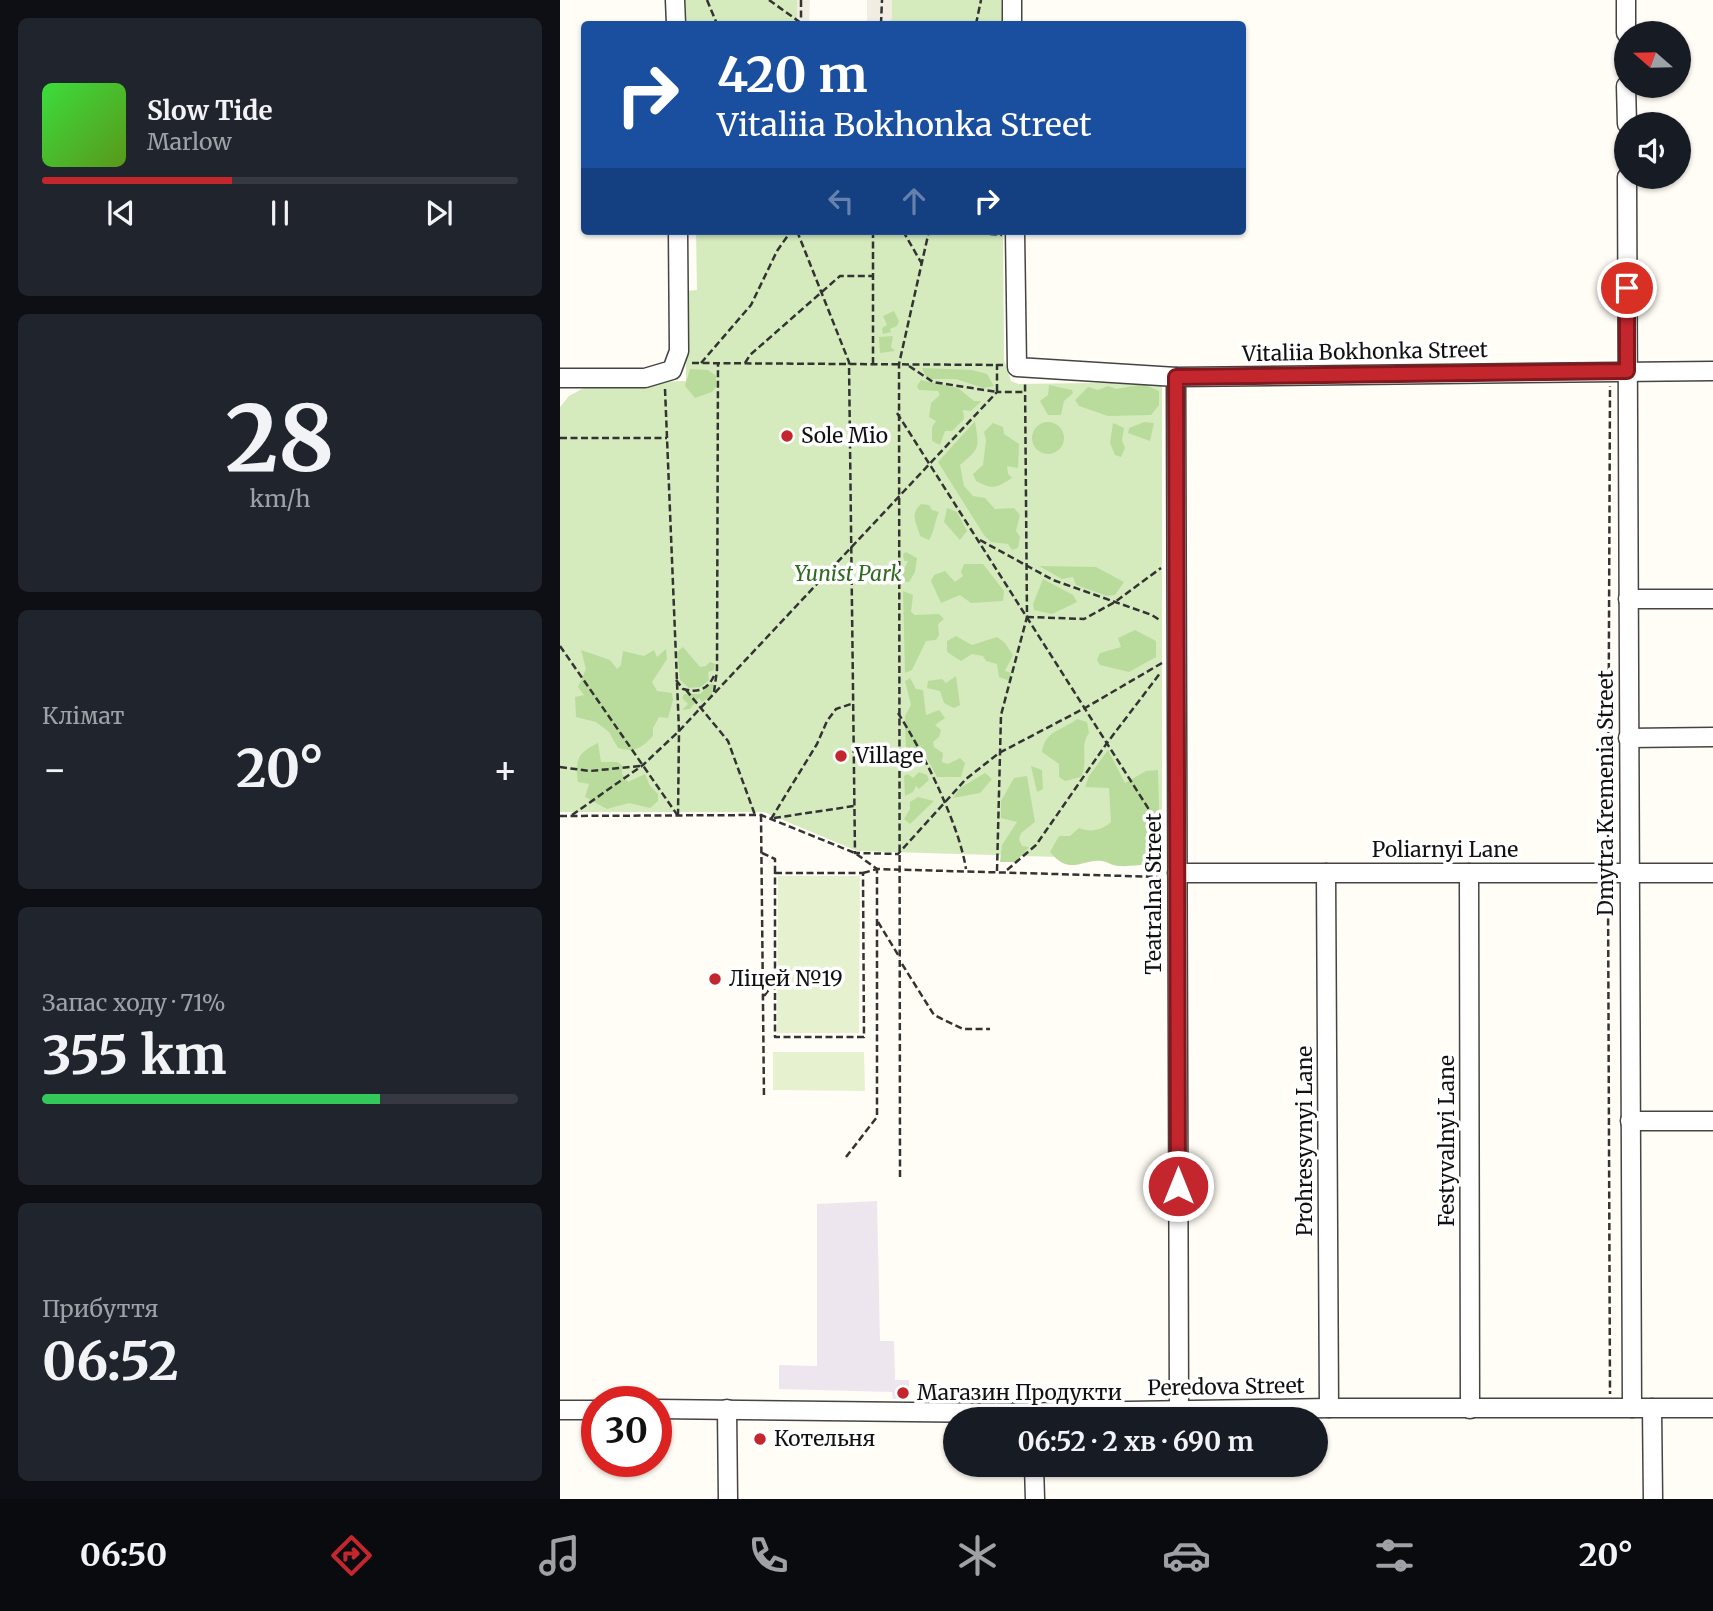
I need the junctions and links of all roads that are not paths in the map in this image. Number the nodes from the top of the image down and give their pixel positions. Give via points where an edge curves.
1 (675, 0) edge
2 (1012, 0) edge
3 (1626, 0) edge
4 (676, 21) edge
5 (1012, 21) edge
6 (1626, 21) edge
7 (1627, 189) edge
8 (678, 235) edge
9 (1015, 235) edge
10 (1619, 371) junction
11 (1713, 371) edge
12 (1176, 377) junction
13 (560, 378) edge
14 (1628, 599) junction
15 (1713, 599) edge
16 (1713, 737) edge
17 (1628, 738) junction
18 (1629, 872) junction
19 (1326, 873) junction
20 (1469, 873) junction
21 (1713, 873) edge
22 (1171, 875) junction
23 (1630, 1121) junction
24 (1713, 1121) edge
25 (1179, 1407) edge
26 (1329, 1408) joint
27 (1632, 1408) junction
28 (1652, 1408) junction
29 (1713, 1408) edge
30 (672, 1409) edge
31 (727, 1409) junction
32 (1470, 1409) junction
33 (560, 1410) edge
34 (581, 1410) edge
35 (943, 1414) edge
36 (1034, 1477) edge
37 (728, 1499) edge
38 (1035, 1499) edge
39 (1653, 1499) edge

1 - 4 street
2 - 5 street
3 - 6 street
7 - 10 street, Dmytra Kremenia Street
8 - 13 street via 671,369 645,378
9 - 12 street, Vitaliia Bokhonka Street via 1013,369
10 - 11 street, Vitaliia Bokhonka Street
10 - 12 street, Vitaliia Bokhonka Street
10 - 14 street, Dmytra Kremenia Street
12 - 22 street, Teatralna Street via 1177,844
14 - 15 street
14 - 17 street, Dmytra Kremenia Street
16 - 17 street
17 - 18 street, Dmytra Kremenia Street
18 - 20 street, Poliarnyi Lane
18 - 21 street, Poliarnyi Lane
18 - 23 street, Dmytra Kremenia Street
19 - 20 street, Poliarnyi Lane
19 - 22 street, Poliarnyi Lane
19 - 26 street, Prohresyvnyi Lane
20 - 32 street, Festyvalnyi Lane
22 - 25 street, Teatralna Street
23 - 24 street
23 - 27 street, Dmytra Kremenia Street
26 - 32 street, Peredova Street
27 - 28 street, Peredova Street
27 - 32 street, Peredova Street
28 - 29 street, Peredova Street
28 - 39 street
30 - 31 street, Peredova Street
31 - 35 street, Peredova Street
31 - 37 street
33 - 34 street
36 - 38 street

